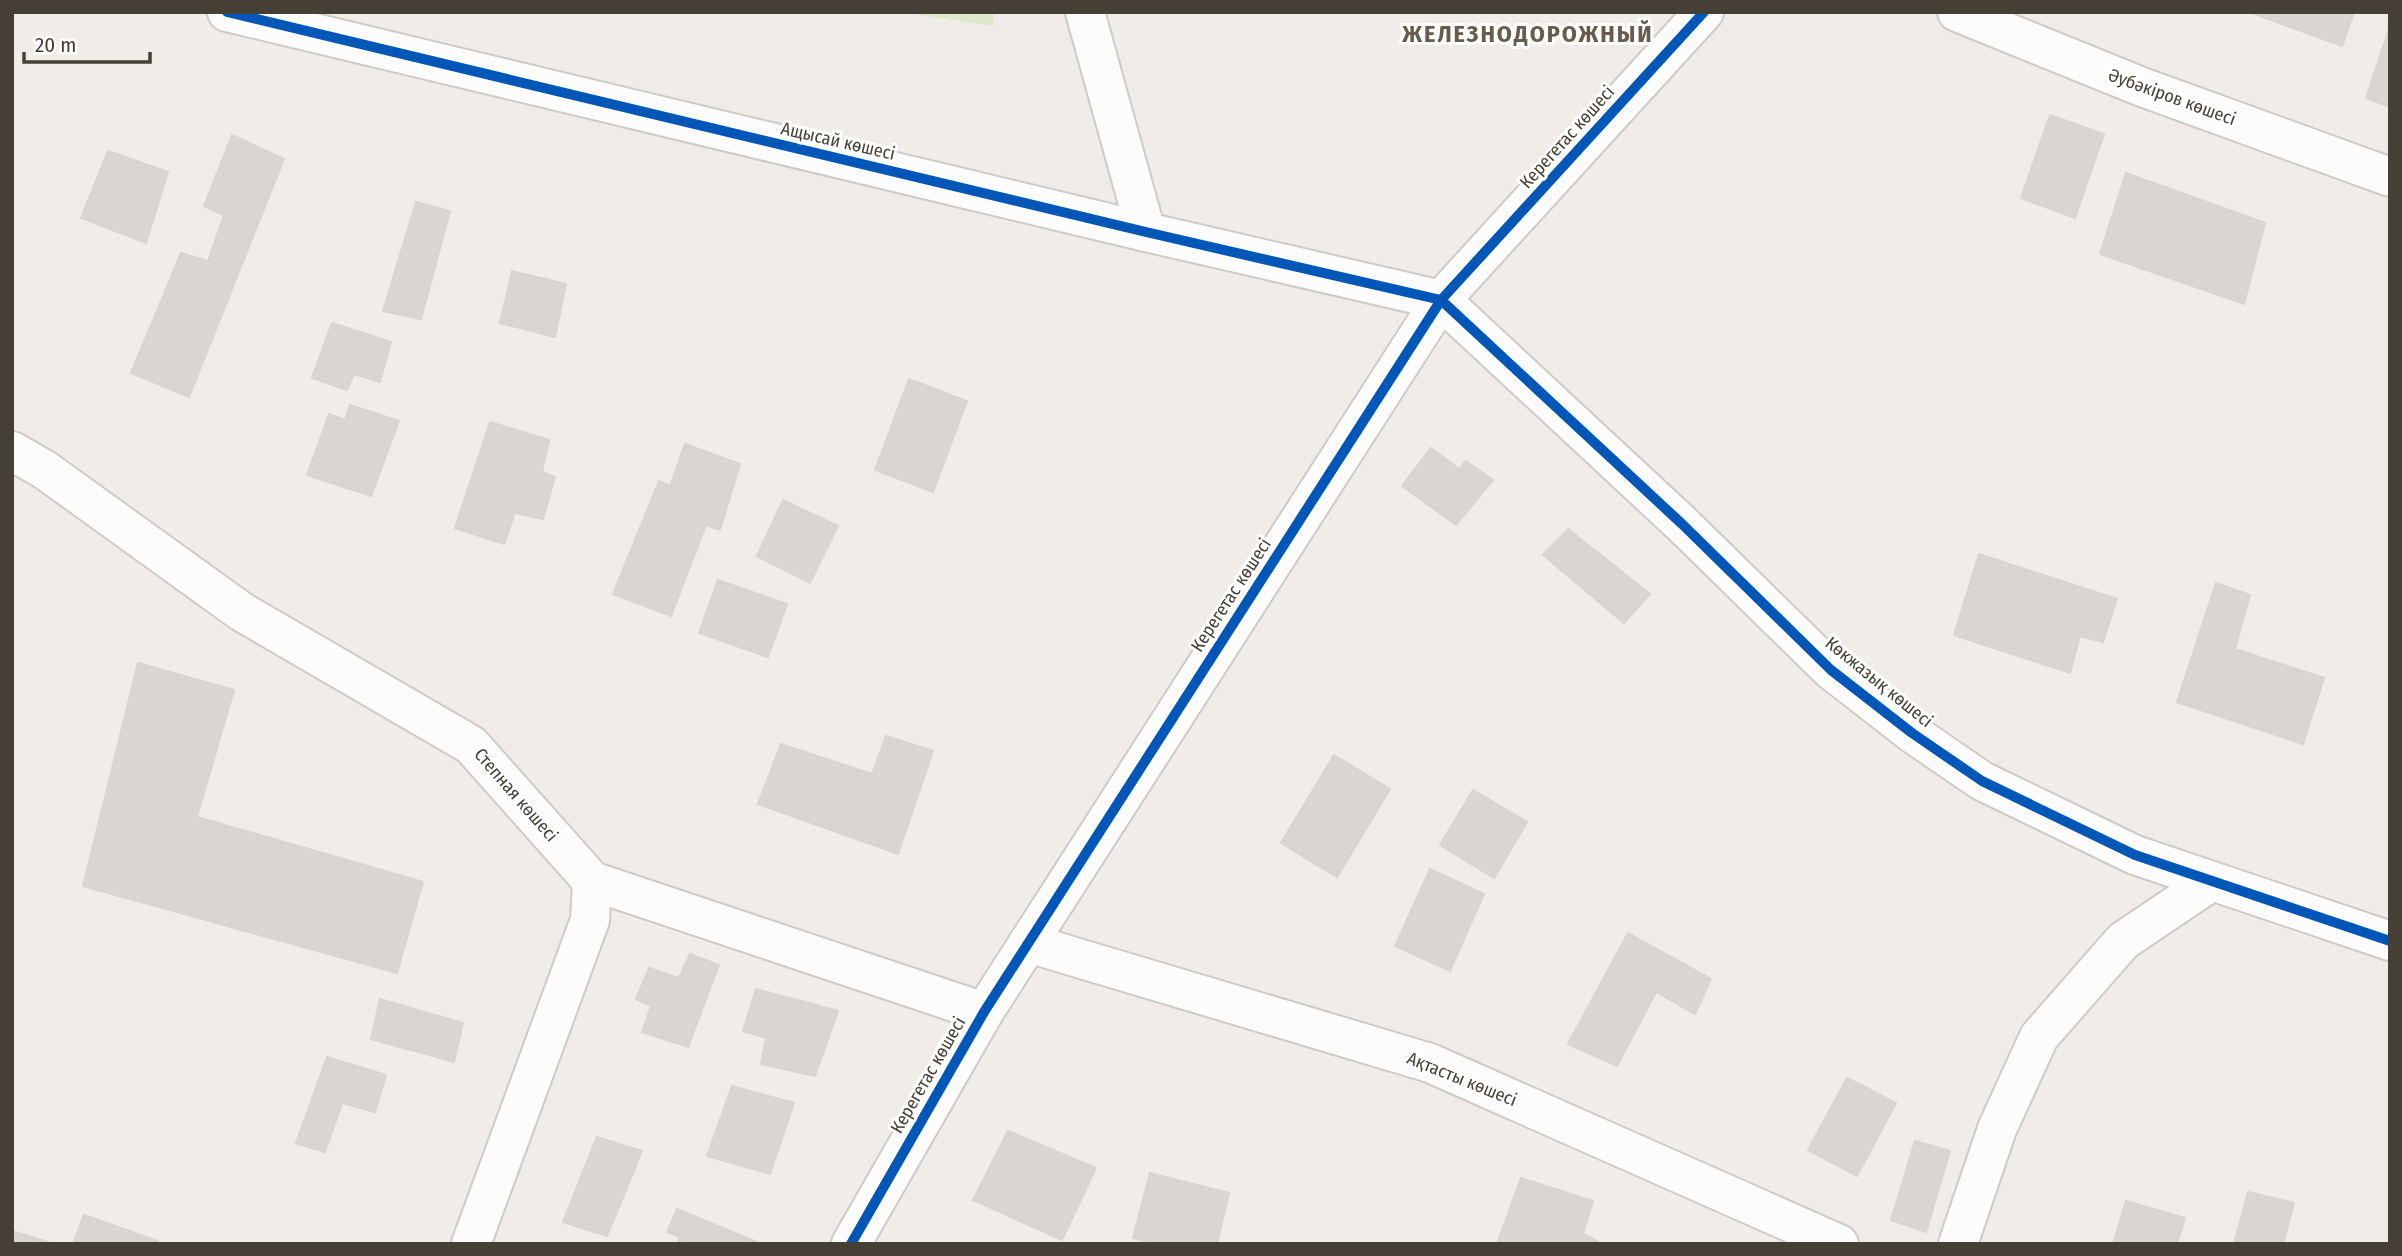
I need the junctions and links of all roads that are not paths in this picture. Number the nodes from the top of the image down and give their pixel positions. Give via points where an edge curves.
1 (227, 12) edge
2 (1085, 12) edge
3 (1704, 12) edge
4 (1957, 12) edge
5 (2390, 177) edge
6 (1146, 232) junction
7 (1441, 300) junction
8 (12, 451) edge
9 (592, 881) junction
10 (2212, 881) junction
11 (2390, 941) edge
12 (1028, 943) junction
13 (984, 1012) junction
14 (471, 1244) edge
15 (851, 1244) edge
16 (1839, 1244) edge
17 (1958, 1244) edge

1 - 6 street, Ащысай көшесі
2 - 6 street
3 - 7 street, Керегетас көшесі
4 - 5 street, Әубәкіров көшесі via 2142,87
6 - 7 street, Ащысай көшесі
7 - 10 street, Көкжазық көшесі via 1831,670 1912,733 1982,781 2134,855
7 - 12 street, Керегетас көшесі
8 - 9 street, Степная көшесі via 242,612 471,745
9 - 13 street, Степная көшесі
9 - 14 street via 590,920
10 - 11 street, Көкжазық көшесі
10 - 17 street via 2123,941 2039,1037 1997,1129
12 - 13 street, Керегетас көшесі
12 - 16 street, Ақтасты көшесі via 1430,1063
13 - 15 street, Керегетас көшесі

